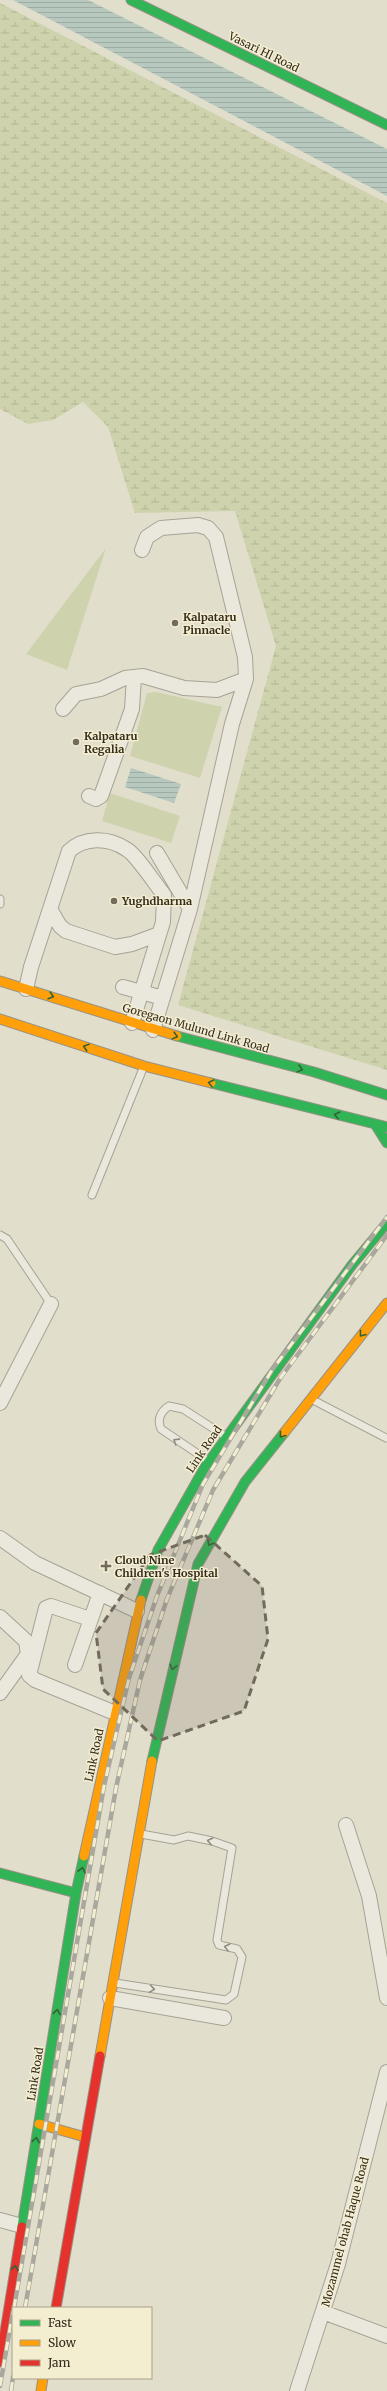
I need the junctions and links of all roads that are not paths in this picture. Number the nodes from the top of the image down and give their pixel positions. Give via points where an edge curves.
1 (131, 0) edge
2 (387, 125) edge
3 (142, 550) dead end
4 (134, 677) junction
5 (246, 679) junction
6 (63, 709) dead end
7 (89, 796) dead end
8 (157, 853) dead end
9 (0, 900) edge
10 (0, 904) edge
11 (50, 909) junction
12 (190, 909) junction
13 (161, 940) junction
14 (0, 981) edge
15 (123, 987) dead end
16 (26, 989) junction
17 (151, 995) junction
18 (0, 1018) edge
19 (142, 1026) junction
20 (144, 1066) junction
21 (387, 1095) edge
22 (375, 1124) junction
23 (387, 1127) edge
24 (387, 1143) edge
25 (92, 1195) dead end
26 (387, 1223) edge
27 (0, 1235) edge
28 (387, 1303) edge
29 (51, 1304) joint
30 (311, 1398) junction
31 (0, 1403) edge
32 (227, 1437) junction
33 (386, 1438) edge
34 (209, 1462) junction
35 (0, 1538) edge
36 (100, 1593) junction
37 (137, 1610) junction
38 (0, 1617) edge
39 (90, 1619) junction
40 (75, 1665) dead end
41 (0, 1693) edge
42 (115, 1713) junction
43 (346, 1825) dead end
44 (139, 1834) junction
45 (0, 1873) edge
46 (76, 1894) junction
47 (113, 1983) junction
48 (110, 1998) junction
49 (387, 1998) edge
50 (224, 2018) dead end
51 (387, 2072) edge
52 (39, 2124) junction
53 (85, 2137) junction
54 (0, 2220) edge
55 (22, 2226) junction
56 (5, 2293) edge
57 (56, 2307) edge
58 (323, 2312) junction
59 (387, 2336) edge
60 (0, 2362) edge
61 (43, 2379) edge
62 (41, 2391) edge
63 (297, 2391) edge

1 - 2 main road, Vasari Hl Road
3 - 5 street via 147,538 161,528 198,525 208,528 216,537 245,657
4 - 5 street via 156,678 184,688 217,690
4 - 6 street via 125,678 101,689 76,694
4 - 7 street via 132,709 102,796 96,799
5 - 12 street via 232,724
8 - 12 street
9 - 10 lane
11 - 13 street via 66,931 115,947
11 - 13 street via 69,851 77,843 97,839 127,849 164,895
11 - 16 street
12 - 17 street
13 - 17 street
14 - 16 main road, Goregaon Mulund Link Road
15 - 17 street
16 -> 19 main road, Goregaon Mulund Link Road
17 - 19 street
17 - 19 street
20 -> 18 main road
19 -> 21 main road, Goregaon Mulund Link Road via 314,1072
22 -> 20 main road
20 - 25 lane
22 - 23 main road
22 - 24 main road
26 - 32 main road, Link Road via 352,1265
27 - 29 lane via 7,1239
28 -> 30 main road
29 - 31 street
30 - 33 lane
30 -> 44 main road via 245,1482 198,1564 154,1748
32 - 34 main road, Link Road
34 -> 32 lane via 161,1429 160,1415 164,1409 169,1406 183,1409
34 - 37 main road, Link Road via 158,1550
35 - 36 street via 35,1563
36 - 37 street
36 - 39 street
37 - 42 main road, Link Road
38 - 41 street via 26,1641 28,1654
39 - 40 street
39 - 42 street via 51,1606 46,1608 29,1675
46 -> 42 main road, Link Road
43 - 49 street via 369,1896
44 - 47 main road
47 -> 44 lane via 226,2000 234,1994 242,1957 237,1949 220,1945 217,1940 232,1848 188,1836 174,1840
45 - 46 main road
52 -> 46 main road, Link Road
47 - 48 main road
48 - 50 street
48 - 53 main road
51 - 58 street, Mozammel ohab Haque Road via 338,2264
52 - 53 main road
55 -> 52 main road, Link Road
53 - 57 main road
54 - 55 street
56 -> 55 main road, Link Road
56 - 60 main road, Link Road
58 - 59 street
58 - 63 street, Mozammel ohab Haque Road
61 - 62 main road

